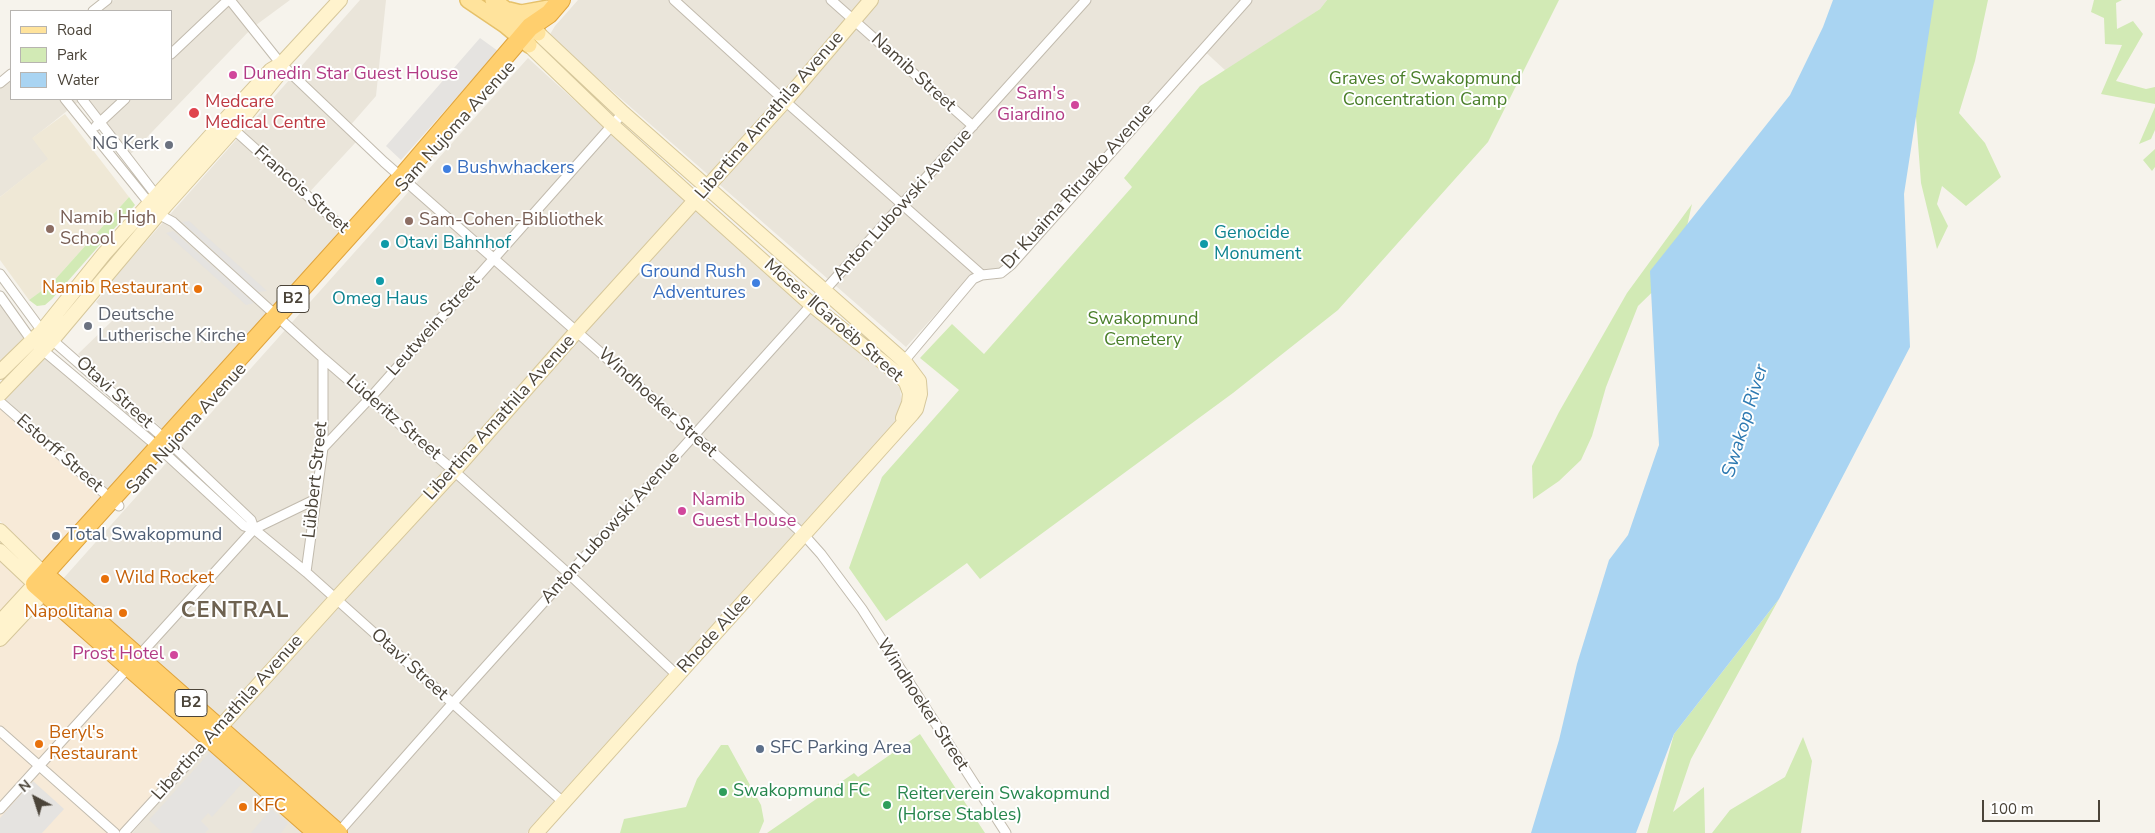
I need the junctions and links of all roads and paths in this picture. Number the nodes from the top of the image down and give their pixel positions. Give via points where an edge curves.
1 (108, 0) edge
2 (229, 0) edge
3 (340, 0) edge
4 (468, 0) edge
5 (493, 0) edge
6 (674, 0) edge
7 (831, 0) edge
8 (871, 0) edge
9 (1086, 0) edge
10 (1247, 0) edge
11 (555, 7) edge
12 (94, 10) edge
13 (507, 10) junction
14 (854, 20) junction
15 (530, 36) junction
16 (172, 53) edge
17 (281, 64) junction
18 (10, 75) edge
19 (0, 83) edge
20 (66, 100) edge
21 (83, 100) edge
22 (124, 100) edge
23 (785, 101) junction
24 (623, 113) junction
25 (100, 122) junction
26 (229, 125) junction
27 (612, 125) junction
28 (973, 126) junction
29 (91, 131) junction
30 (403, 180) junction
31 (707, 188) junction
32 (696, 201) junction
33 (902, 204) junction
34 (157, 205) junction
35 (353, 237) junction
36 (494, 258) junction
37 (0, 274) edge
38 (982, 275) junction
39 (825, 292) junction
40 (0, 296) edge
41 (812, 305) junction
42 (280, 319) junction
43 (577, 331) junction
44 (48, 335) junction
45 (37, 346) junction
46 (323, 358) junction
47 (904, 361) junction
48 (0, 372) edge
49 (0, 394) edge
50 (371, 397) junction
51 (0, 402) edge
52 (894, 434) junction
53 (694, 435) junction
54 (166, 447) junction
55 (323, 448) junction
56 (454, 471) junction
57 (316, 499) junction
58 (115, 503) junction
59 (254, 529) junction
60 (0, 531) edge
61 (804, 535) junction
62 (0, 551) edge
63 (306, 572) junction
64 (570, 574) junction
65 (44, 583) junction
66 (335, 600) junction
67 (0, 622) edge
68 (0, 639) edge
69 (134, 661) junction
70 (678, 676) junction
71 (452, 704) junction
72 (0, 731) edge
73 (215, 733) junction
74 (39, 764) junction
75 (563, 802) junction
76 (0, 809) edge
77 (115, 833) edge
78 (124, 833) edge
79 (317, 833) edge
80 (338, 833) edge
81 (536, 833) edge
82 (1006, 833) edge

1 - 12 street
2 - 16 street
2 - 17 street, Windhoeker Street
3 - 17 street
4 - 15 main road, Moses ǁGaroëb Street
5 - 13 main road, Moses ǁGaroëb Street
6 - 23 street
7 - 14 street, Namib Street
8 - 14 street, Libertina Amathila Avenue
9 - 28 street, Anton Lubowski Avenue
10 - 38 street, Dr Kuaima Riruako Avenue via 1010,265 1001,273
11 - 13 main road via 521,13
11 - 15 highway, Sam Nujoma Avenue / B2
13 - 15 main road, Moses ǁGaroëb Street
14 - 23 street, Libertina Amathila Avenue
14 - 28 street, Namib Street
15 - 24 street, Moses ǁGaroëb Street
15 - 27 street, Moses ǁGaroëb Street
15 - 30 highway, Sam Nujoma Avenue / B2
17 - 26 street via 278,75
17 - 30 street, Windhoeker Street
18 - 19 street
20 - 29 street, Lüderitz Street
21 - 25 street, Lüderitz Street
22 - 25 street
23 - 31 street, Libertina Amathila Avenue
23 - 33 street
24 - 27 street, Leutwein Street
24 - 31 street, Moses ǁGaroëb Street
25 - 29 street
25 - 34 street, Lüderitz Street
26 - 34 street
26 - 35 street, Francois Street
27 - 32 street, Moses ǁGaroëb Street
27 - 36 street, Leutwein Street
28 - 33 street, Anton Lubowski Avenue
29 - 34 street, Lüderitz Street
30 - 35 highway, Sam Nujoma Avenue / B2
30 - 36 street, Windhoeker Street
31 - 32 street, Libertina Amathila Avenue
31 - 39 street, Moses ǁGaroëb Street
32 - 41 street, Moses ǁGaroëb Street
32 - 43 street, Libertina Amathila Avenue
33 - 38 street
33 - 39 street, Anton Lubowski Avenue
34 - 42 street, Lüderitz Street
34 - 44 street
35 - 42 highway, Sam Nujoma Avenue / B2
36 - 43 street, Windhoeker Street
36 - 50 street, Leutwein Street
37 - 44 street, Otavi Street
38 - 47 street, Dr Kuaima Riruako Avenue via 968,284
39 - 41 street, Anton Lubowski Avenue
39 - 47 street, Moses ǁGaroëb Street
40 - 45 street, Otavi Street
41 - 52 street, Moses ǁGaroëb Street via 906,382 909,403
41 - 53 street, Anton Lubowski Avenue
42 - 46 street, Lüderitz Street
42 - 54 highway, Sam Nujoma Avenue / B2
43 - 53 street, Windhoeker Street
43 - 56 street, Libertina Amathila Avenue
44 - 45 street
44 - 54 street, Otavi Street
45 - 48 street
45 - 49 street
45 - 54 street, Otavi Street
46 - 50 street, Lüderitz Street
46 - 55 street, Lübbert Street
47 - 52 street, Moses ǁGaroëb Street via 919,381 920,394 916,409
50 - 55 street, Leutwein Street
50 - 56 street, Lüderitz Street
51 - 58 street, Estorff Street
52 - 61 street, Rhode Allee
53 - 61 street, Windhoeker Street
53 - 64 street, Anton Lubowski Avenue
54 - 58 highway, Sam Nujoma Avenue / B2
54 - 59 street, Otavi Street via 252,520
55 - 57 street, Lübbert Street
56 - 64 street, Lüderitz Street
56 - 66 street, Libertina Amathila Avenue
57 - 59 street
57 - 63 street, Lübbert Street
58 - 65 highway, Sam Nujoma Avenue / B2
59 - 63 street, Otavi Street
59 - 69 street
60 - 65 street
61 - 70 street, Rhode Allee
61 - 82 street, Windhoeker Street via 862,609
62 - 65 street
63 - 66 street, Otavi Street
64 - 70 street, Lüderitz Street
64 - 71 street, Anton Lubowski Avenue
65 - 67 street, Sam Nujoma Avenue
65 - 68 street, Sam Nujoma Avenue
65 - 69 highway, B2
66 - 71 street, Otavi Street
66 - 73 street, Libertina Amathila Avenue
69 - 73 highway, B2
69 - 74 street
70 - 75 street, Rhode Allee
71 - 75 street, Otavi Street
71 - 80 street, Anton Lubowski Avenue
72 - 74 street
73 - 78 street, Libertina Amathila Avenue
73 - 79 highway, B2
73 - 80 highway, B2
74 - 76 street
74 - 77 street
75 - 81 street, Rhode Allee

